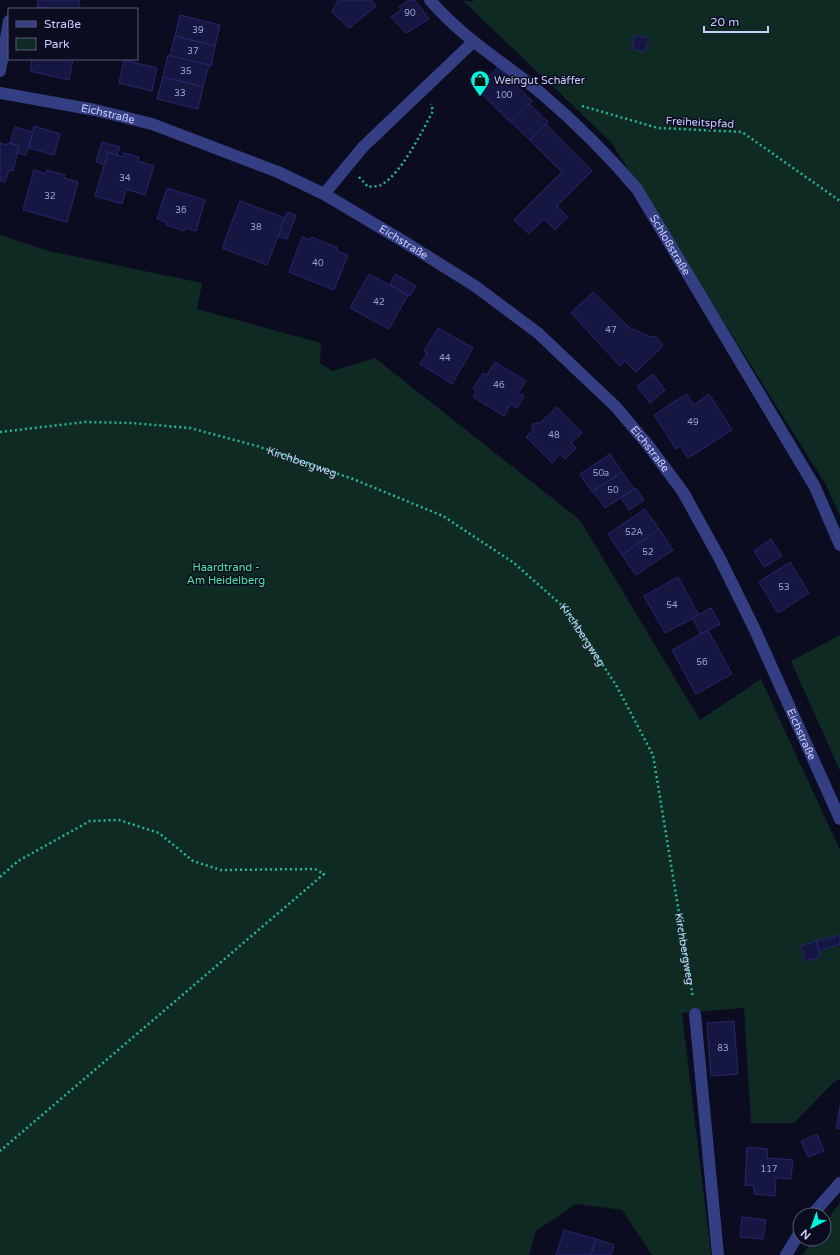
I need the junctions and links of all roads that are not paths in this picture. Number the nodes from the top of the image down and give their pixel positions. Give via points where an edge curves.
1 (430, 0) edge
2 (8, 26) edge
3 (473, 42) junction
4 (0, 71) edge
5 (0, 93) edge
6 (324, 194) junction
7 (840, 545) edge
8 (840, 820) edge
9 (695, 1014) road end
10 (840, 1183) edge
11 (819, 1207) edge
12 (792, 1245) edge
13 (718, 1255) edge
14 (786, 1255) edge

1 - 3 street, Schloßstraße
2 - 4 street
3 - 6 street via 348,164
3 - 7 street, Schloßstraße via 542,94 609,156 637,189 815,487
5 - 6 street, Eichstraße via 95,110 152,124 278,172
6 - 8 street, Eichstraße via 475,286 538,333 616,407 648,445 683,492 720,558
9 - 13 street
10 - 11 street
12 - 14 street

